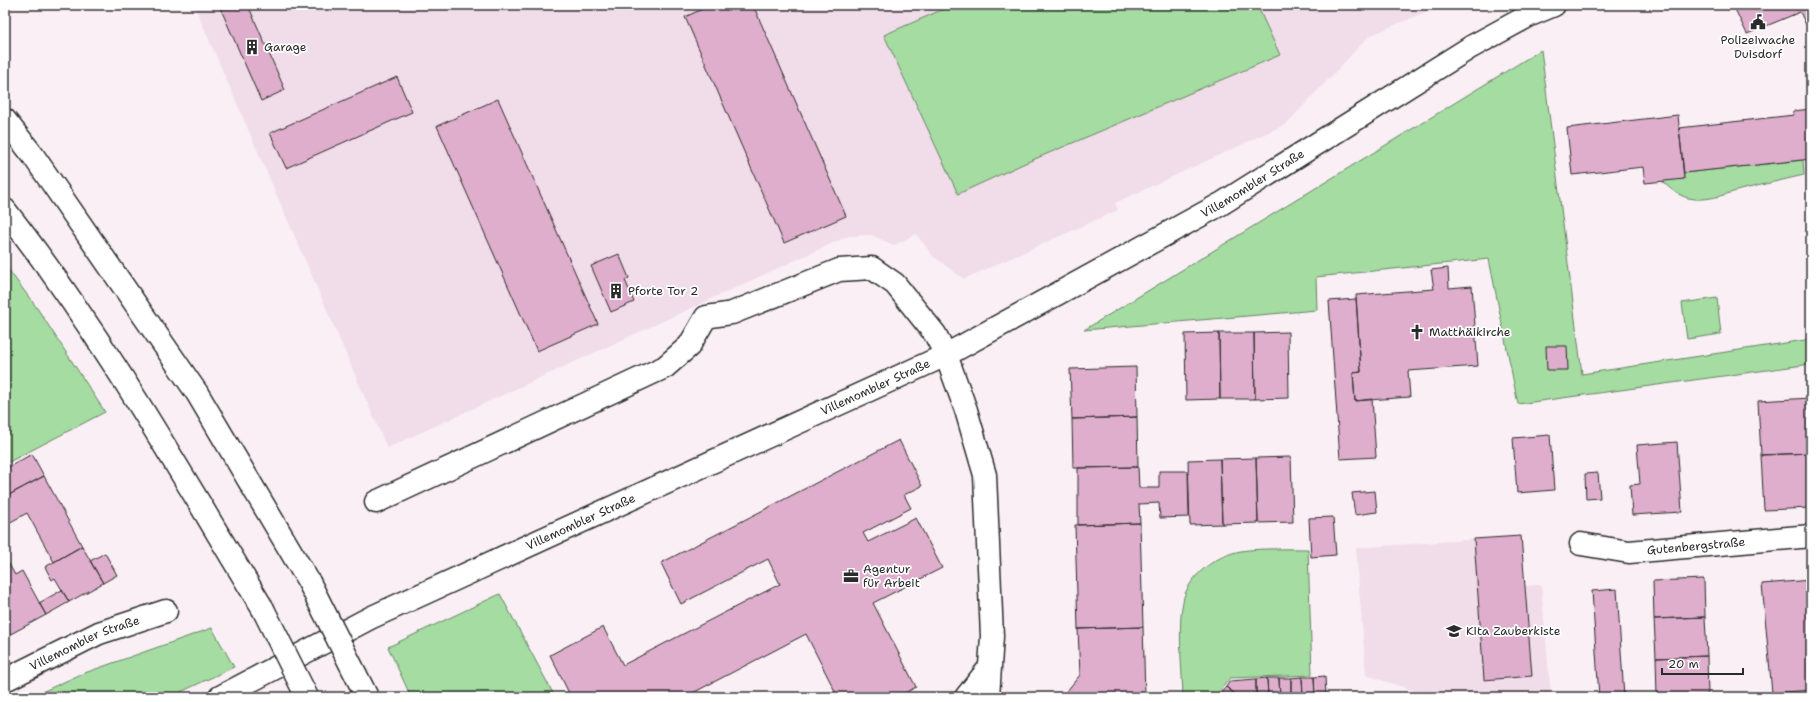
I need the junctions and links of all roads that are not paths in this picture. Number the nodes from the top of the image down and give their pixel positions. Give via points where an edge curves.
1 (1554, 5) edge
2 (5, 120) edge
3 (5, 210) edge
4 (946, 355) junction
5 (376, 502) dead end
6 (1811, 536) edge
7 (1581, 544) dead end
8 (166, 611) dead end
9 (989, 668) junction
10 (5, 680) edge
11 (220, 697) edge
12 (307, 697) edge
13 (367, 697) edge
14 (966, 697) edge
15 (988, 697) edge

1 - 4 main road, Villemombler Straße via 1471,47 1221,204
2 - 13 main road, bridge via 32,154 197,393 309,582
3 - 12 main road, bridge via 39,254 123,377 263,609
4 - 5 main road via 935,334 895,284 872,268 839,270 732,314 706,317 689,346 665,367
4 - 9 main road, Villemombler Straße via 966,410 985,475 992,636
4 - 11 main road, Villemombler Straße via 370,618
6 - 7 main road, Gutenbergstraße via 1629,552
8 - 10 main road, Villemombler Straße via 98,633
9 - 14 main road
9 - 15 main road, Villemombler Straße

